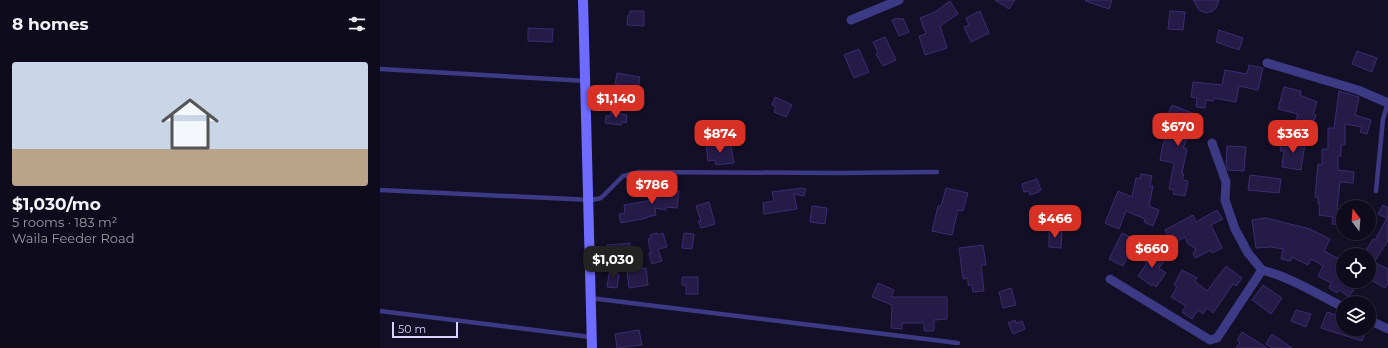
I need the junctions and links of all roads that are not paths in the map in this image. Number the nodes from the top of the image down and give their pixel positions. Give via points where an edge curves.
1 (583, 0) edge
2 (899, 0) edge
3 (851, 20) dead end
4 (1267, 63) dead end
5 (380, 69) edge
6 (586, 81) junction
7 (1388, 103) edge
8 (1212, 143) dead end
9 (937, 172) dead end
10 (380, 190) edge
11 (1376, 191) dead end
12 (588, 200) junction
13 (1262, 270) junction
14 (1110, 279) dead end
15 (590, 298) junction
16 (1336, 303) edge
17 (380, 311) edge
18 (1376, 323) edge
19 (1388, 329) edge
20 (591, 337) junction
21 (958, 343) dead end
22 (592, 348) edge

1 - 6 street
2 - 3 street
4 - 7 street via 1358,90
5 - 6 lane
6 - 12 street
7 - 11 lane via 1383,119
8 - 13 street via 1226,182 1225,200 1235,229 1248,253
9 - 12 lane via 639,172 623,176 601,198
10 - 12 lane
12 - 15 street
13 - 14 street via 1214,340 1206,339
13 - 16 street via 1290,280
15 - 20 street
15 - 21 lane
17 - 20 lane
18 - 19 street
20 - 22 street

